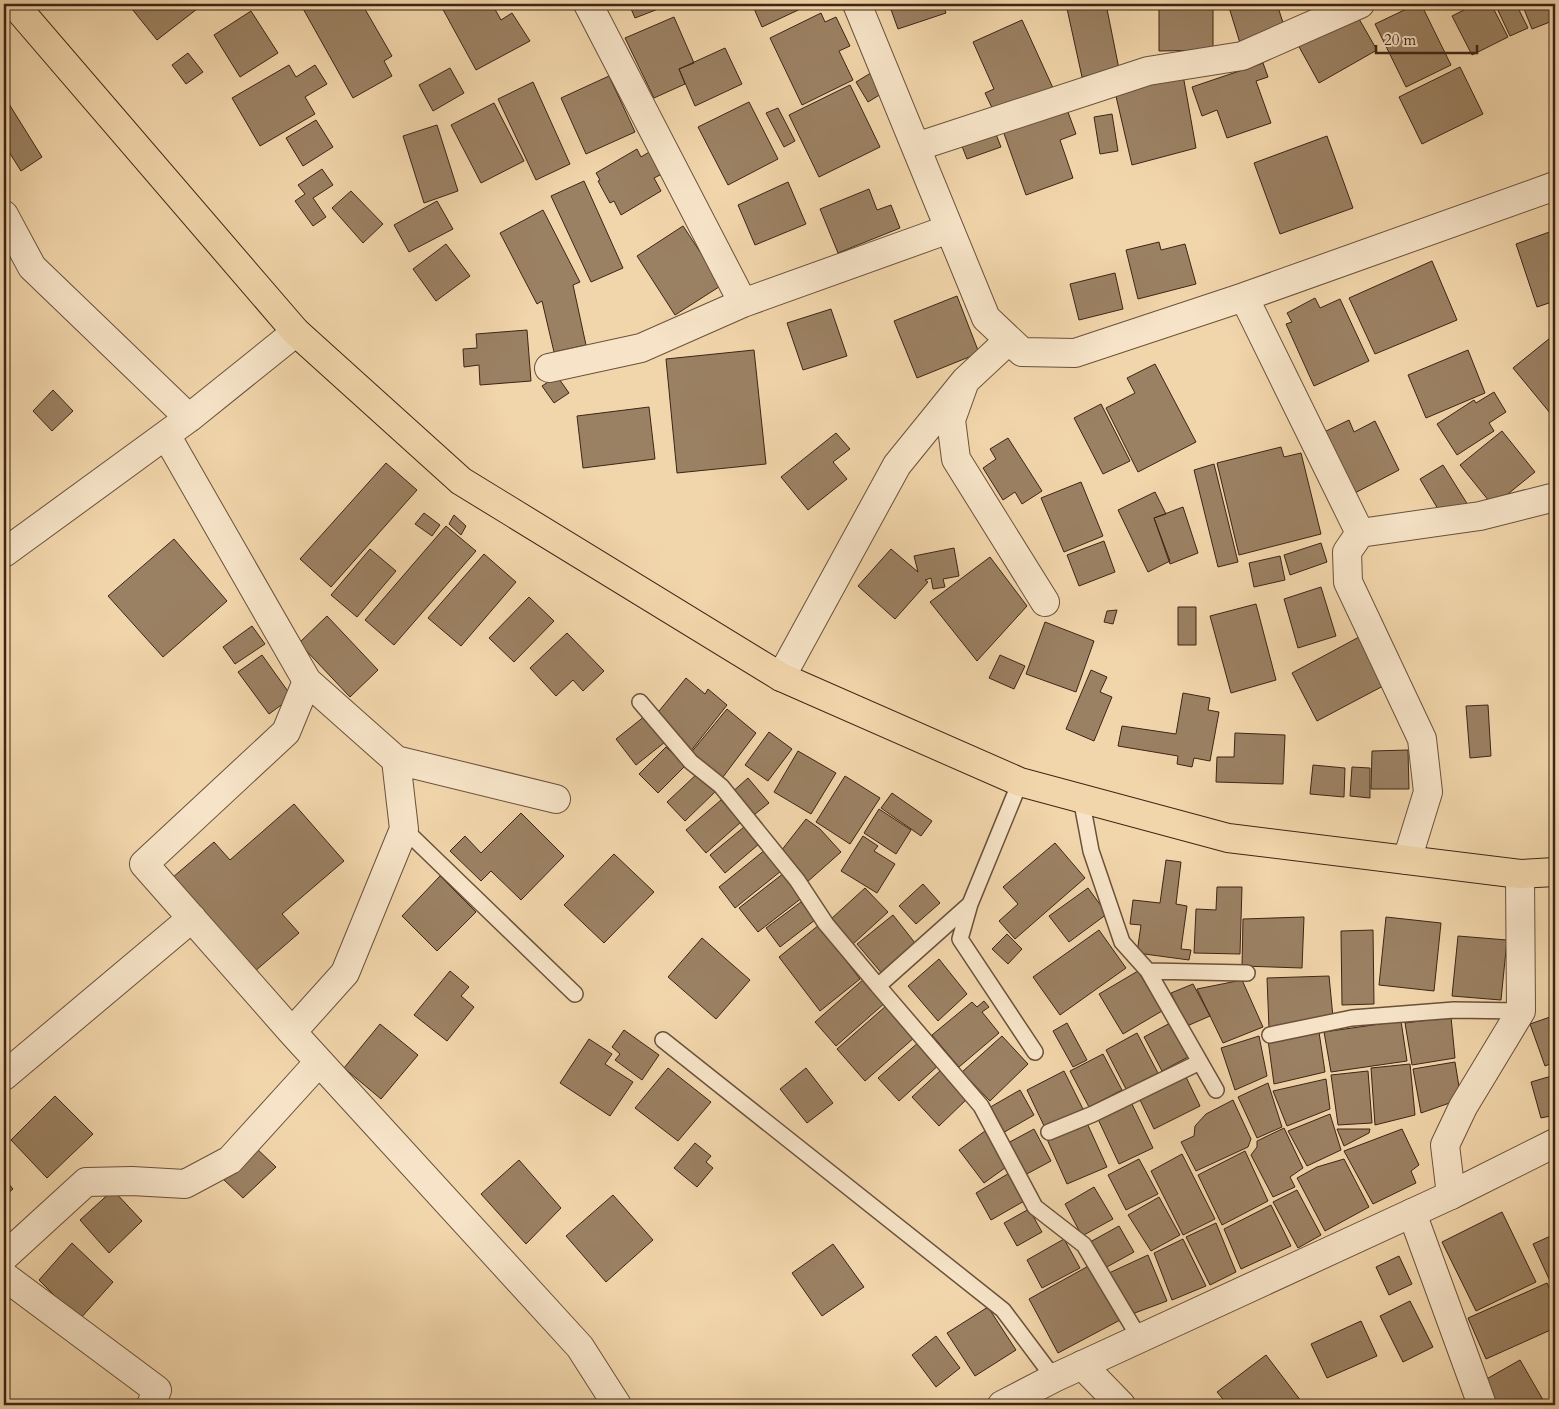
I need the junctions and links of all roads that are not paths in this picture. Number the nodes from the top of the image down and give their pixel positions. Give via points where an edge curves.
1 (14, 4) edge
2 (588, 4) edge
3 (857, 4) edge
4 (1360, 4) edge
5 (916, 147) junction
6 (1555, 186) edge
7 (4, 215) edge
8 (949, 229) junction
9 (1244, 297) junction
10 (743, 303) junction
11 (296, 332) junction
12 (1009, 340) junction
13 (549, 368) dead end
14 (965, 381) junction
15 (189, 418) junction
16 (166, 435) junction
17 (1555, 497) edge
18 (1360, 533) junction
19 (4, 553) edge
20 (1045, 602) dead end
21 (781, 677) junction
22 (307, 682) junction
23 (640, 702) dead end
24 (396, 760) junction
25 (1020, 782) junction
26 (1081, 798) junction
27 (556, 799) dead end
28 (404, 829) junction
29 (1407, 860) junction
30 (1555, 872) edge
31 (1520, 874) junction
32 (970, 904) junction
33 (192, 918) junction
34 (1148, 971) junction
35 (1247, 973) dead end
36 (878, 986) junction
37 (575, 994) dead end
38 (1521, 1011) junction
39 (292, 1032) junction
40 (1270, 1034) dead end
41 (663, 1040) dead end
42 (1035, 1052) dead end
43 (319, 1062) junction
44 (1200, 1062) junction
45 (4, 1076) edge
46 (1216, 1090) dead end
47 (1049, 1132) dead end
48 (1555, 1143) edge
49 (1451, 1195) junction
50 (1412, 1213) junction
51 (4, 1258) edge
52 (4, 1276) edge
53 (1140, 1339) junction
54 (1082, 1365) junction
55 (1054, 1378) junction
56 (151, 1405) edge
57 (617, 1405) edge
58 (1002, 1405) edge
59 (1120, 1405) edge
60 (1480, 1405) edge

1 - 11 main road
2 - 10 street
3 - 5 street
4 - 5 street via 1242,56 1148,71
5 - 8 street
6 - 9 street
7 - 15 street via 32,268
8 - 10 street
8 - 12 street via 986,318
9 - 12 street via 1075,353 1022,352
9 - 18 street
10 - 13 street via 641,348
11 - 15 street
11 - 21 main road via 461,481
12 - 14 street
14 - 20 street via 951,420 956,459
14 - 21 street via 896,466
15 - 16 street
16 - 19 street
16 - 22 street
17 - 18 street via 1480,516
18 - 29 street via 1346,552 1348,582 1422,739 1428,792
21 - 25 main road
22 - 24 street
22 - 33 street via 286,732 144,864
23 - 36 lane via 691,762 721,786 797,880 826,924
24 - 27 street
24 - 28 street
25 - 26 main road
25 - 32 lane
26 - 29 main road via 1228,838
26 - 34 lane via 1091,852 1122,942
28 - 37 lane
28 - 39 street via 345,973
29 - 31 main road
30 - 31 main road
31 - 38 street
32 - 36 lane
32 - 42 lane via 960,939
33 - 39 street
33 - 45 street
34 - 35 lane
34 - 44 lane
36 - 53 lane via 981,1106 1035,1207 1084,1246
38 - 40 lane via 1454,1010 1352,1018
38 - 49 street via 1463,1107 1445,1145
39 - 43 street
41 - 55 lane via 1003,1310
43 - 51 street via 230,1160 185,1184 86,1182
43 - 57 street via 580,1347
44 - 46 lane
44 - 47 lane
48 - 49 street
49 - 50 street
50 - 53 street
50 - 60 street
52 - 56 street via 157,1390
53 - 54 street
54 - 55 street
54 - 59 street
55 - 58 street

